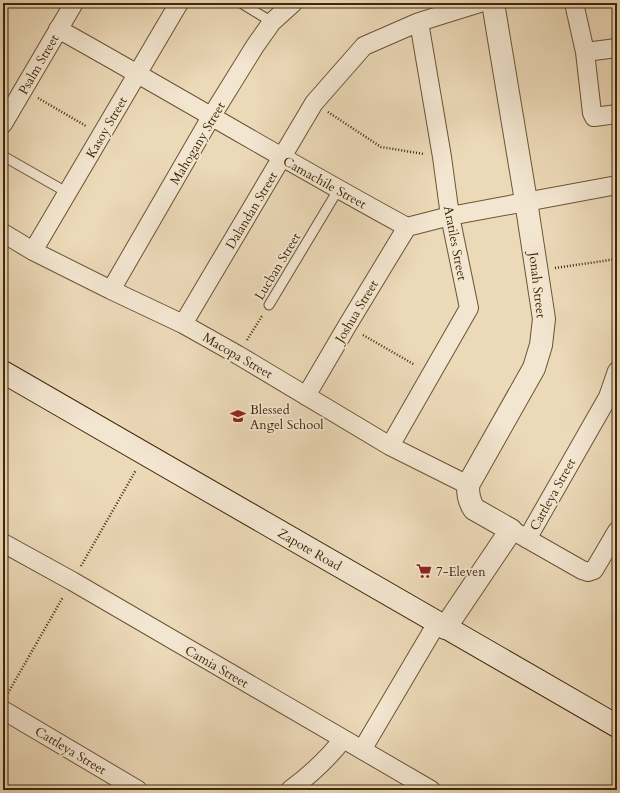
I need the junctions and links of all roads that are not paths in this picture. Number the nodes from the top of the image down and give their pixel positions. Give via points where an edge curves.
1 (74, 3) edge
2 (179, 3) edge
3 (241, 3) edge
4 (293, 3) edge
5 (480, 3) edge
6 (493, 3) edge
7 (574, 3) edge
8 (272, 22) junction
9 (419, 22) junction
10 (58, 29) junction
11 (617, 48) edge
12 (585, 52) junction
13 (138, 73) junction
14 (617, 114) edge
15 (211, 117) junction
16 (3, 124) edge
17 (3, 156) edge
18 (283, 158) junction
19 (617, 185) edge
20 (338, 190) junction
21 (68, 193) junction
22 (526, 201) junction
23 (450, 216) junction
24 (407, 227) junction
25 (3, 233) edge
26 (33, 250) junction
27 (111, 290) junction
28 (269, 305) road end
29 (183, 324) junction
30 (617, 371) edge
31 (3, 372) edge
32 (306, 396) junction
33 (390, 446) junction
34 (468, 485) junction
35 (617, 531) edge
36 (519, 534) junction
37 (3, 544) edge
38 (441, 626) junction
39 (3, 710) edge
40 (617, 726) edge
41 (343, 739) junction
42 (362, 750) junction
43 (138, 790) edge
44 (290, 790) edge
45 (431, 790) edge

1 - 10 street, Psalm Street
2 - 13 street, Kasoy Street
3 - 8 lane
4 - 8 street, Mahogany Street
5 - 9 street, Dalandan Street
6 - 22 street, Jonah Street
7 - 12 street
8 - 15 street, Mahogany Street
9 - 18 street, Dalandan Street via 364,46 314,103
9 - 23 street, Aratiles Street
10 - 13 street, Camachile Street
10 - 16 street, Psalm Street
11 - 12 street
12 - 14 street via 594,117
13 - 15 street, Camachile Street
13 - 21 street, Kasoy Street
15 - 18 street, Camachile Street
15 - 27 street, Mahogany Street
17 - 21 lane
18 - 20 street, Camachile Street
18 - 29 street, Dalandan Street
19 - 22 street
20 - 24 street, Camachile Street
20 - 28 lane, Lucban Street
21 - 26 street, Kasoy Street
22 - 23 street
22 - 34 street, Jonah Street via 544,319 541,346 523,390
23 - 24 street
23 - 33 street, Aratiles Street via 469,308
24 - 32 street, Joshua Street
25 - 26 street, Macopa Street
26 - 27 street, Macopa Street
27 - 29 street, Macopa Street
29 - 32 street, Macopa Street
30 - 36 street, Cattleya Street via 608,397
31 - 38 street, Zapote Road
32 - 33 street, Macopa Street
33 - 34 street, Macopa Street
34 - 36 street via 468,496 474,509
35 - 36 street via 594,570 588,572
36 - 38 street, Cattleya Street
37 - 41 street, Camia Street via 72,581
38 - 40 street, Zapote Road
38 - 42 street, Cattleya Street
39 - 43 street, Cattleya Street
41 - 42 street, Camia Street
41 - 44 street via 312,774
42 - 45 street, Camia Street

